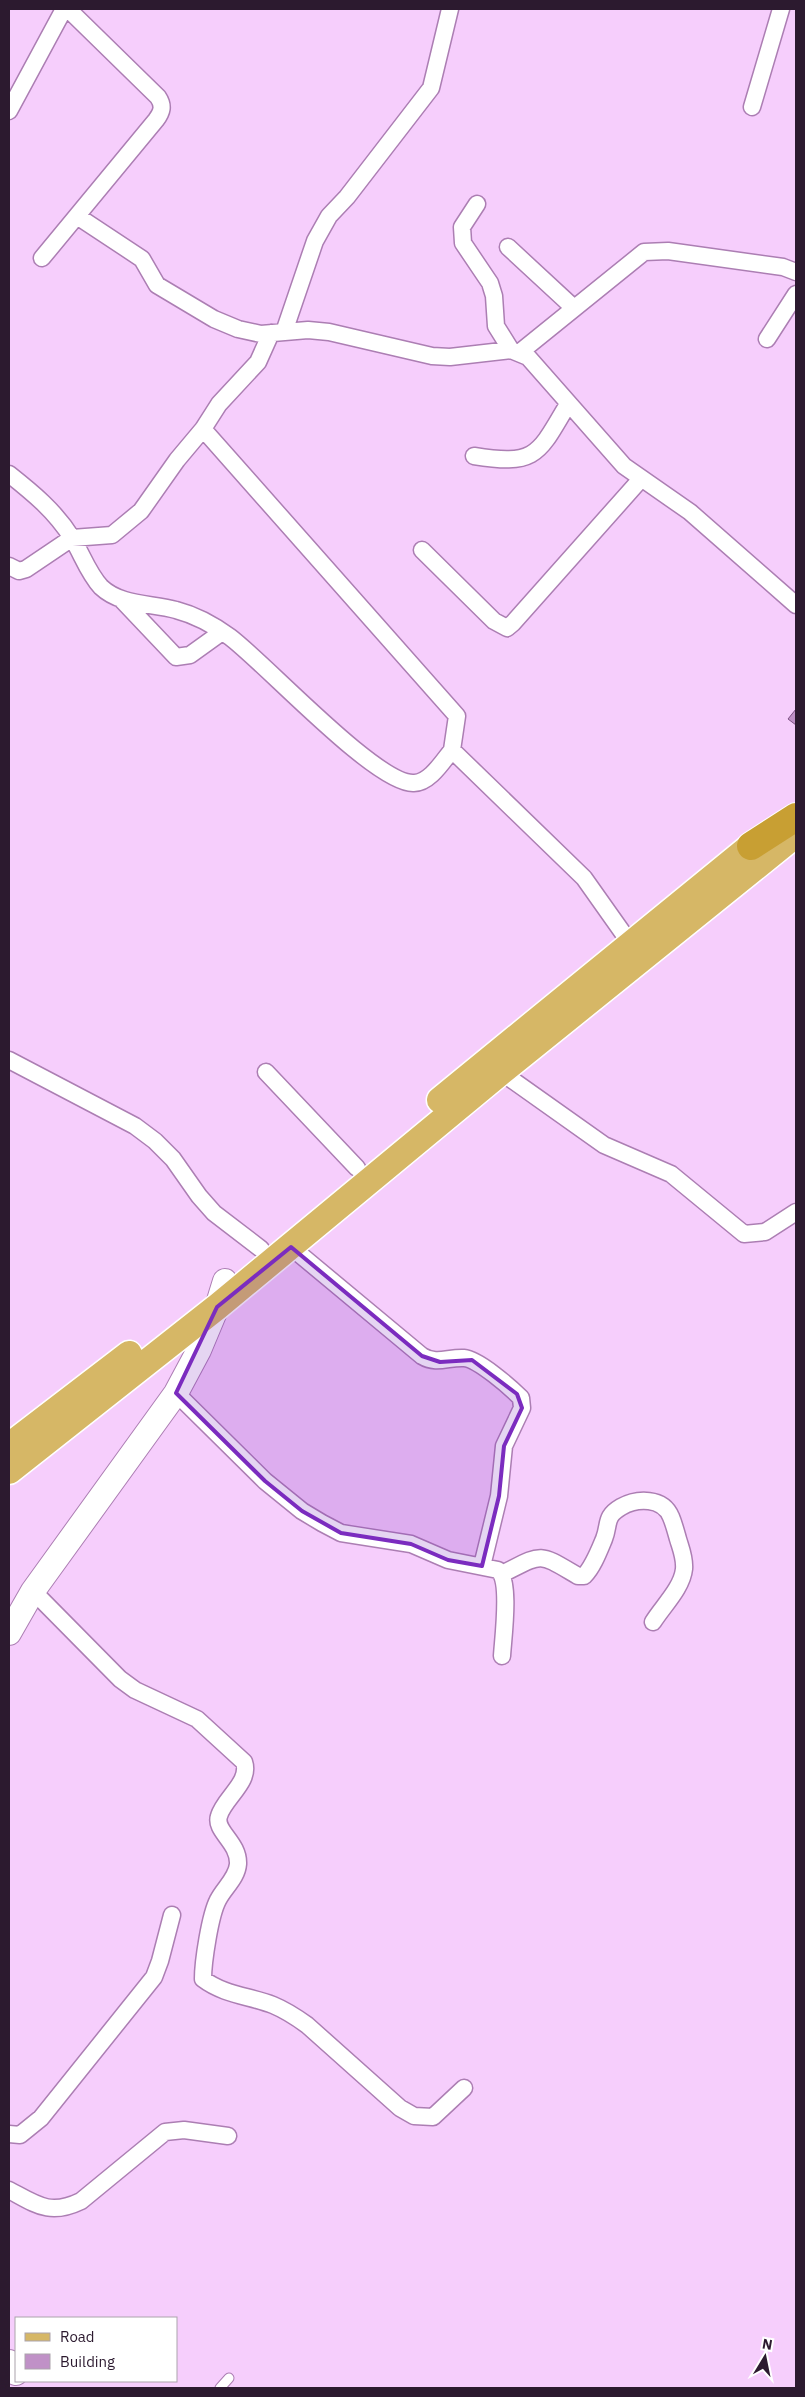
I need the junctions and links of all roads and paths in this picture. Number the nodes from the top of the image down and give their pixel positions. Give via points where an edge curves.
1 (64, 9) edge
2 (68, 9) edge
3 (450, 9) edge
4 (775, 11) edge
5 (752, 106) dead end
6 (9, 111) edge
7 (477, 204) dead end
8 (76, 216) junction
9 (508, 247) dead end
10 (42, 258) dead end
11 (796, 272) edge
12 (796, 294) edge
13 (574, 308) junction
14 (278, 333) junction
15 (767, 339) dead end
16 (515, 352) junction
17 (568, 404) junction
18 (203, 429) junction
19 (474, 456) dead end
20 (9, 474) edge
21 (640, 480) junction
22 (72, 538) junction
23 (422, 550) dead end
24 (9, 566) edge
25 (121, 599) junction
26 (796, 605) edge
27 (222, 632) junction
28 (452, 750) junction
29 (794, 831) edge
30 (751, 846) joint
31 (630, 943) junction
32 (9, 1060) edge
33 (266, 1072) dead end
34 (501, 1072) junction
35 (357, 1168) junction
36 (796, 1212) edge
37 (291, 1247) junction
38 (261, 1248) junction
39 (225, 1281) junction
40 (217, 1308) junction
41 (176, 1393) junction
42 (9, 1446) edge
43 (9, 1471) edge
44 (482, 1566) junction
45 (502, 1574) junction
46 (33, 1590) junction
47 (652, 1622) dead end
48 (9, 1633) edge
49 (502, 1656) dead end
50 (172, 1915) dead end
51 (464, 2088) dead end
52 (9, 2134) edge
53 (228, 2136) dead end
54 (9, 2190) edge
55 (228, 2378) dead end
56 (220, 2388) edge

1 - 6 street
2 - 8 street via 162,102 156,120
3 - 14 street via 431,88 321,229
4 - 5 street
7 - 16 street via 462,227 463,243 490,283 496,326
8 - 10 street
8 - 14 street via 142,259 157,285 214,319 250,333
9 - 13 street
11 - 13 street via 783,267 654,250 635,257
12 - 15 street
13 - 16 street
14 - 16 street via 329,332 432,356
14 - 18 street via 258,362 219,404
16 - 17 street via 534,363
17 - 19 street via 547,440 526,457 504,461
17 - 21 street
18 - 22 street via 127,525 112,535
18 - 28 street via 458,716
20 - 22 street via 44,501
21 - 23 street via 507,628 494,621
21 - 26 street via 690,512
22 - 24 street via 26,569 19,571
22 - 25 street via 95,579
25 - 27 street via 176,610
25 - 27 street via 176,657 190,656
27 - 28 street via 358,752 406,782 426,779
28 - 31 street via 584,878
29 - 30 highway
29 - 34 main road
30 - 31 main road
31 - 35 main road
32 - 38 street via 135,1126 172,1159 214,1213
33 - 35 street
34 - 36 street via 604,1145 671,1174 744,1234 765,1232
34 - 37 main road
35 - 38 main road
37 - 40 main road
37 - 44 street via 422,1356 440,1362 458,1358 472,1360 521,1398 522,1408 504,1446 498,1496
38 - 39 main road
39 - 40 main road
39 - 42 main road
40 - 41 main road
40 - 43 main road
41 - 44 street via 265,1480 322,1523 341,1533 411,1544 448,1560
41 - 46 main road
44 - 45 street
45 - 47 street via 535,1557 542,1557 584,1576 605,1537 607,1519 613,1513 622,1506 645,1500 658,1504 671,1515 684,1570 678,1586
45 - 49 street via 505,1587
46 - 48 main road
46 - 51 street via 120,1679 135,1690 197,1719 244,1762 246,1772 218,1821 233,1843 238,1864 235,1875 216,1903 203,1967 204,1979 214,1988 273,2005 292,2014 400,2108 414,2116 433,2116
50 - 52 street via 160,1961 146,1986 36,2123 20,2135
53 - 54 street via 184,2130 165,2132 81,2201 58,2209 41,2207
55 - 56 lane

